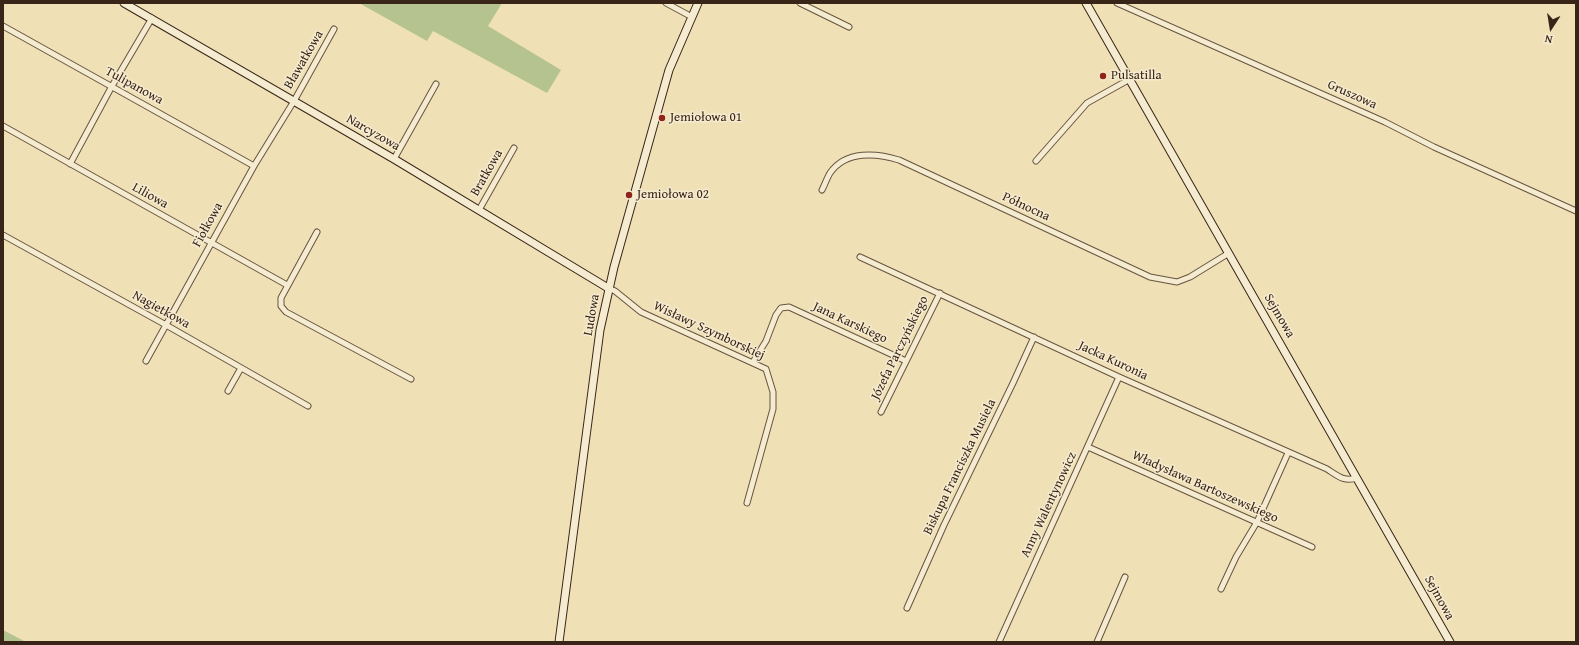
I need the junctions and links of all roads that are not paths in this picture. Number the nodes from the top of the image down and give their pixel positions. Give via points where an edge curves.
1 (124, 3) edge
2 (666, 3) edge
3 (698, 3) edge
4 (800, 3) edge
5 (1086, 3) edge
6 (1117, 3) edge
7 (692, 17) junction
8 (152, 18) junction
9 (3, 26) edge
10 (849, 27) dead end
11 (334, 29) dead end
12 (1130, 79) junction
13 (436, 84) dead end
14 (112, 86) junction
15 (294, 101) junction
16 (3, 126) edge
17 (514, 148) dead end
18 (394, 159) junction
19 (1036, 162) dead end
20 (70, 164) junction
21 (254, 166) junction
22 (822, 190) dead end
23 (479, 210) junction
24 (1576, 211) edge
25 (317, 232) dead end
26 (3, 234) edge
27 (210, 242) junction
28 (1229, 253) junction
29 (860, 257) dead end
30 (287, 285) junction
31 (608, 288) junction
32 (940, 294) junction
33 (166, 325) junction
34 (1034, 337) junction
35 (146, 361) dead end
36 (906, 361) junction
37 (753, 362) junction
38 (242, 368) junction
39 (1119, 377) junction
40 (411, 379) dead end
41 (228, 391) dead end
42 (308, 406) dead end
43 (881, 412) dead end
44 (1088, 447) junction
45 (1288, 453) junction
46 (1357, 478) junction
47 (747, 503) dead end
48 (1257, 522) junction
49 (1312, 547) dead end
50 (1125, 577) dead end
51 (1221, 589) dead end
52 (907, 608) dead end
53 (561, 641) edge
54 (999, 642) edge
55 (1097, 642) edge
56 (1450, 642) edge

1 - 8 main road, Narcyzowa
2 - 7 street
3 - 7 main road, Ludowa
4 - 10 street
5 - 12 main road, Sejmowa
6 - 24 street, Gruszowa via 1385,122
7 - 31 main road, Ludowa via 669,70
8 - 14 street
8 - 15 main road, Narcyzowa
9 - 14 street, Tulipanowa
11 - 15 street, Bławatkowa
12 - 19 street via 1087,103
12 - 28 main road, Sejmowa
13 - 18 street
14 - 20 street
14 - 21 street, Tulipanowa
15 - 18 main road, Narcyzowa
15 - 21 street, Fiołkowa
16 - 20 street, Liliowa
17 - 23 street, Bratkowa
18 - 23 main road, Narcyzowa
20 - 27 street, Liliowa
21 - 27 street, Fiołkowa
22 - 28 street, Północna via 830,173 843,161 865,154 878,155 899,160 1150,277 1177,282
23 - 31 main road, Narcyzowa
25 - 30 street
26 - 33 street, Nagietkowa
27 - 30 street, Liliowa
27 - 33 street, Fiołkowa
28 - 46 main road, Sejmowa
29 - 32 street, Jacka Kuronia
30 - 40 street via 281,298 281,306 286,312
31 - 37 street, Wisławy Szymborskiej via 641,312
31 - 53 main road, Ludowa via 600,330
32 - 34 street, Jacka Kuronia
32 - 36 street, Józefa Parczyńskiego
33 - 35 street, Fiołkowa
33 - 38 street, Nagietkowa
34 - 39 street, Jacka Kuronia
34 - 52 street, Biskupa Franciszka Musiela
36 - 37 street, Jana Karskiego via 789,307 784,307 776,315 766,341
36 - 43 street, Józefa Parczyńskiego
37 - 47 street, Wisławy Szymborskiej via 766,369 774,399
38 - 41 street
38 - 42 street, Nagietkowa
39 - 44 street, Anny Walentynowicz
39 - 45 street, Jacka Kuronia
44 - 48 street, Władysława Bartoszewskiego
44 - 54 street, Anny Walentynowicz
45 - 46 street, Jacka Kuronia via 1327,469 1345,480
45 - 48 street
46 - 56 main road, Sejmowa
48 - 49 street, Władysława Bartoszewskiego
48 - 51 street
50 - 55 street

